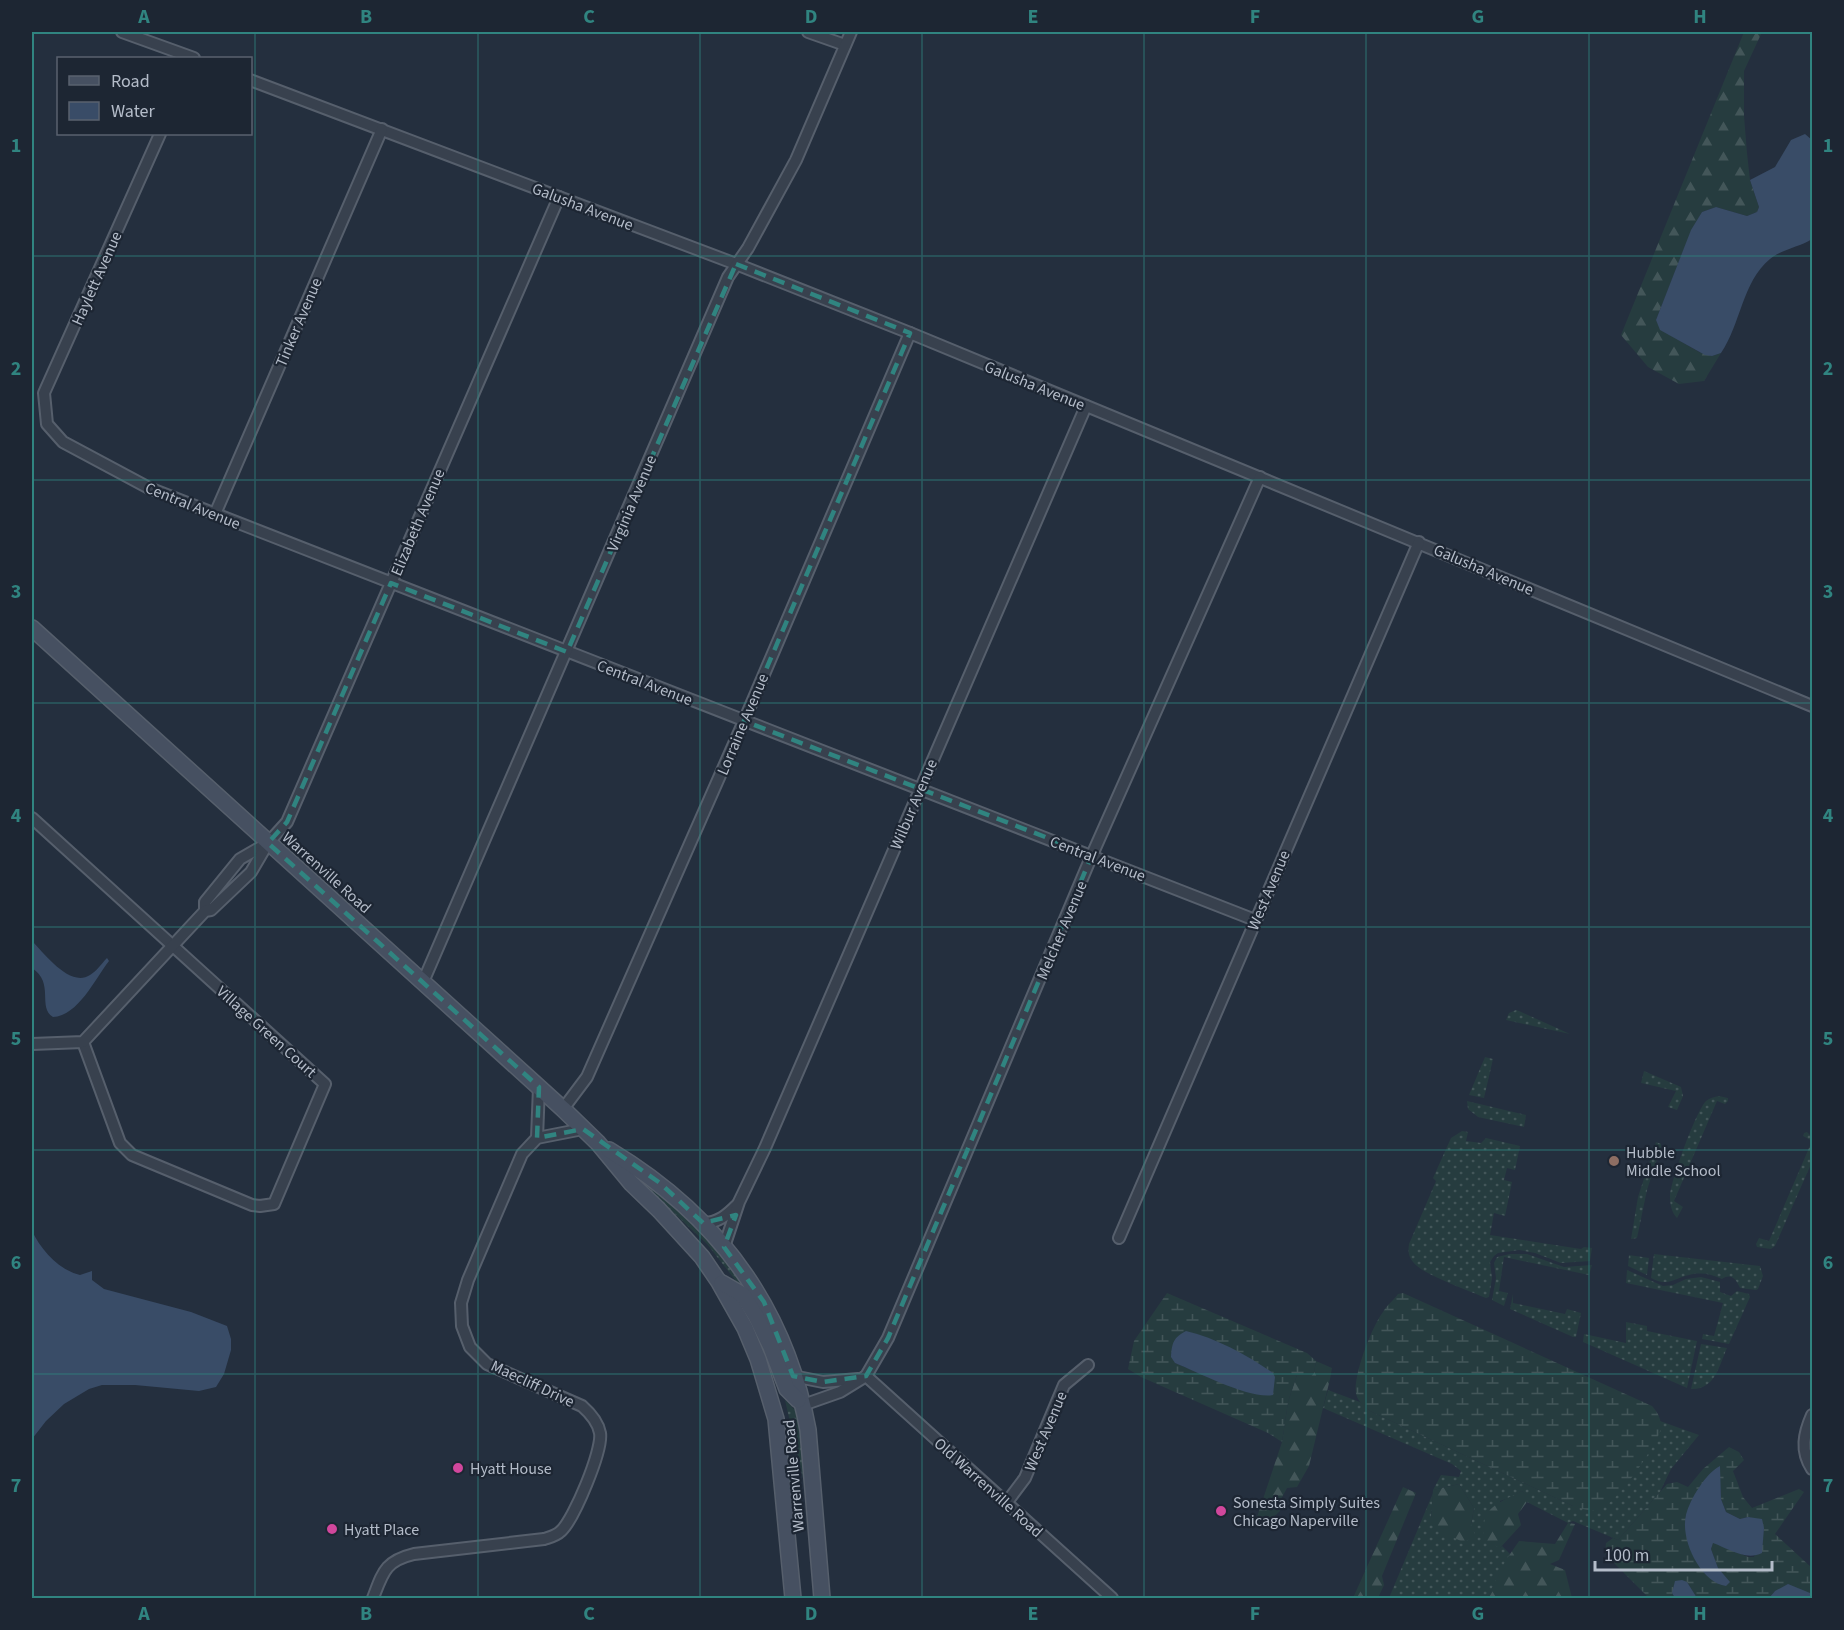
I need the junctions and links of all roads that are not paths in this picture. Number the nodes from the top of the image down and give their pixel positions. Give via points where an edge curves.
1 (122, 32) edge
2 (808, 32) edge
3 (851, 32) edge
4 (845, 45) junction
5 (191, 57) edge
6 (252, 81) edge
7 (381, 129) junction
8 (160, 135) edge
9 (559, 197) junction
10 (736, 264) junction
11 (910, 333) junction
12 (1086, 406) junction
13 (46, 424) joint
14 (1260, 477) junction
15 (215, 514) junction
16 (1419, 542) junction
17 (391, 583) junction
18 (32, 628) edge
19 (567, 652) junction
20 (1812, 706) edge
21 (744, 721) junction
22 (920, 789) junction
23 (32, 818) edge
24 (268, 843) junction
25 (1092, 855) junction
26 (205, 911) junction
27 (1255, 920) junction
28 (173, 945) junction
29 (423, 982) junction
30 (83, 1042) junction
31 (32, 1044) edge
32 (539, 1087) junction
33 (562, 1109) junction
34 (584, 1129) junction
35 (537, 1138) junction
36 (598, 1143) junction
37 (739, 1202) junction
38 (703, 1223) junction
39 (1119, 1238) dead end
40 (724, 1247) junction
41 (719, 1282) junction
42 (1088, 1365) dead end
43 (794, 1376) junction
44 (862, 1378) junction
45 (804, 1405) junction
46 (1812, 1415) edge
47 (1812, 1469) edge
48 (1006, 1502) junction
49 (790, 1569) junction
50 (373, 1599) edge
51 (784, 1599) edge
52 (793, 1599) edge
53 (822, 1599) edge
54 (1112, 1599) edge

1 - 5 street
2 - 4 street
3 - 4 street, Virginia Avenue
4 - 10 street, Virginia Avenue via 796,160
6 - 7 street, Galusha Avenue
7 - 9 street, Galusha Avenue
7 - 15 street, Tinker Avenue
8 - 13 street, Haylett Avenue via 44,393
9 - 10 street, Galusha Avenue
9 - 17 street, Elizabeth Avenue
10 - 11 street, Galusha Avenue
10 - 19 street, Virginia Avenue
11 - 12 street, Galusha Avenue
11 - 21 street, Lorraine Avenue
12 - 14 street, Galusha Avenue
12 - 22 street, Wilbur Avenue
13 - 15 street, Central Avenue via 63,442 139,483
14 - 16 street, Galusha Avenue
14 - 25 street, Melcher Avenue
15 - 17 street, Central Avenue
16 - 20 street, Galusha Avenue
16 - 27 street, West Avenue
17 - 19 street, Central Avenue
17 - 24 street, Elizabeth Avenue via 287,822
18 - 24 main road, Warrenville Road
19 - 21 street, Central Avenue
19 - 29 street, Virginia Avenue
21 - 22 street, Central Avenue
21 - 33 street, Lorraine Avenue via 587,1077
22 - 25 street, Central Avenue
22 - 37 street, Wilbur Avenue
23 - 28 street
24 - 26 street via 251,872 211,910
24 - 26 street via 240,860 205,902
24 - 29 main road, Warrenville Road
25 - 27 street, Central Avenue
25 - 44 street, Melcher Avenue via 888,1338
26 - 28 street
27 - 39 street, West Avenue
28 - 30 street
28 - 30 street, Village Green Court via 325,1084 274,1204 252,1205 132,1155 120,1143
29 - 32 main road, Warrenville Road
30 - 31 street
32 - 33 main road, Warrenville Road
32 - 35 street
33 - 34 main road, Warrenville Road
34 - 35 street
34 - 36 main road, Warrenville Road
35 - 50 street, Maecliff Drive via 518,1161 468,1280 461,1303 462,1326 470,1347 487,1364 571,1400 591,1414 600,1430 597,1457 561,1531 553,1536 404,1556 388,1564
36 - 38 main road, Warrenville Road via 642,1169
36 - 41 main road, Warrenville Road via 702,1257
37 - 38 street, Wilbur Avenue via 728,1215
37 - 40 street, Wilbur Avenue
38 - 40 main road, Warrenville Road
40 - 43 main road, Warrenville Road via 764,1302
41 - 45 main road via 743,1295 771,1347 787,1389
41 - 49 main road, Warrenville Road via 758,1359 776,1419
42 - 48 street, West Avenue via 1064,1385 1025,1478
43 - 44 street via 824,1382
43 - 45 main road, Warrenville Road
44 - 45 street, Melcher Avenue via 840,1392
44 - 48 street, Old Warrenville Road
45 - 53 main road, Warrenville Road
46 - 47 street via 1804,1443
48 - 54 street, Old Warrenville Road
49 - 51 main road
49 - 52 main road, Warrenville Road

